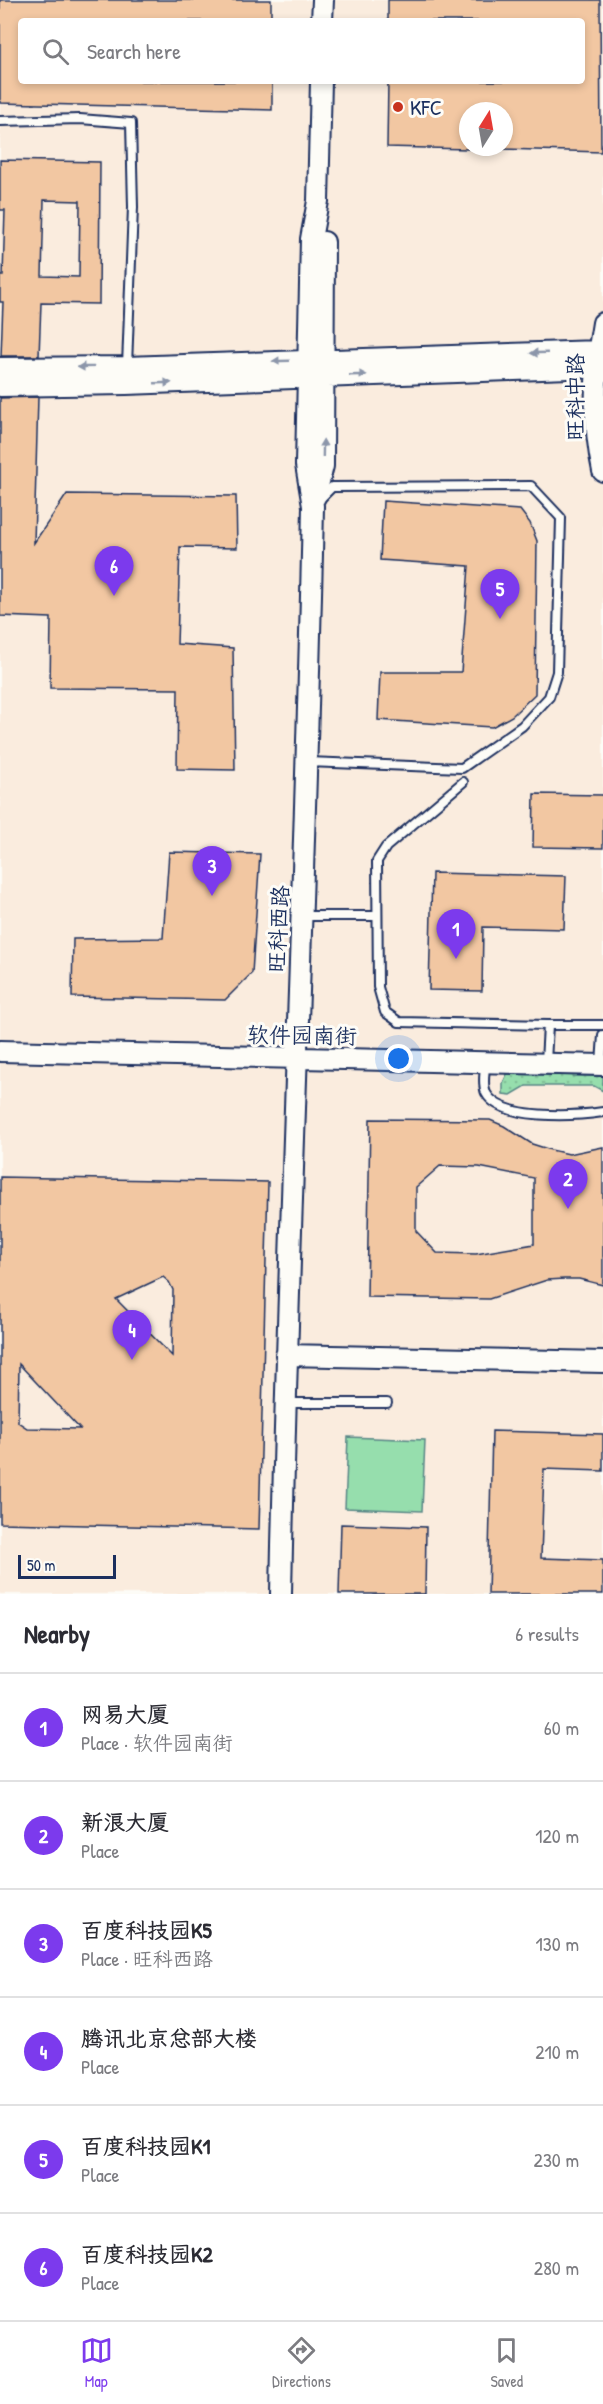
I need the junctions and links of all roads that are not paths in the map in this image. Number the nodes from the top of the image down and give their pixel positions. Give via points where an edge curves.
1 (323, 0) edge
2 (322, 18) edge
3 (321, 84) edge
4 (0, 121) edge
5 (603, 323) edge
6 (597, 359) junction
7 (126, 367) junction
8 (0, 368) edge
9 (316, 368) junction
10 (0, 386) edge
11 (603, 471) edge
12 (313, 506) junction
13 (308, 762) junction
14 (463, 782) dead end
15 (303, 916) junction
16 (378, 916) junction
17 (548, 1025) junction
18 (603, 1025) edge
19 (603, 1035) edge
20 (0, 1052) edge
21 (295, 1059) junction
22 (485, 1063) junction
23 (546, 1064) junction
24 (602, 1065) edge
25 (603, 1112) edge
26 (286, 1355) junction
27 (603, 1362) edge
28 (285, 1402) junction
29 (387, 1403) dead end
30 (281, 1594) edge

1 - 2 street
3 - 9 street, 旺科西路 via 318,201 324,235
4 - 7 lane via 80,119 131,123 133,207
5 - 6 street, 旺科中路
6 - 9 street
6 - 11 street, 旺科中路 via 595,412
7 -> 8 street
9 -> 7 street
10 -> 9 street via 126,384
9 - 12 street, 旺科西路 via 323,466
12 - 13 street, 旺科西路
12 - 13 lane via 332,487 531,486 561,518 557,672 549,697 522,726 462,768
13 - 15 street, 旺科西路
14 - 16 lane via 386,847 377,861
15 - 16 lane
15 - 21 street, 旺科西路
16 - 17 lane via 378,987 385,1012 399,1022
17 - 18 lane
17 - 23 lane
19 - 24 lane
20 - 21 street, 软件园南街
21 - 22 street, 软件园南街
21 - 26 street, 旺科西路
22 - 23 street, 软件园南街
22 - 25 lane via 485,1090 494,1104 546,1115
23 - 24 street, 软件园南街
26 - 27 street
26 - 28 street, 旺科西路
28 - 29 lane
28 - 30 street, 旺科西路

